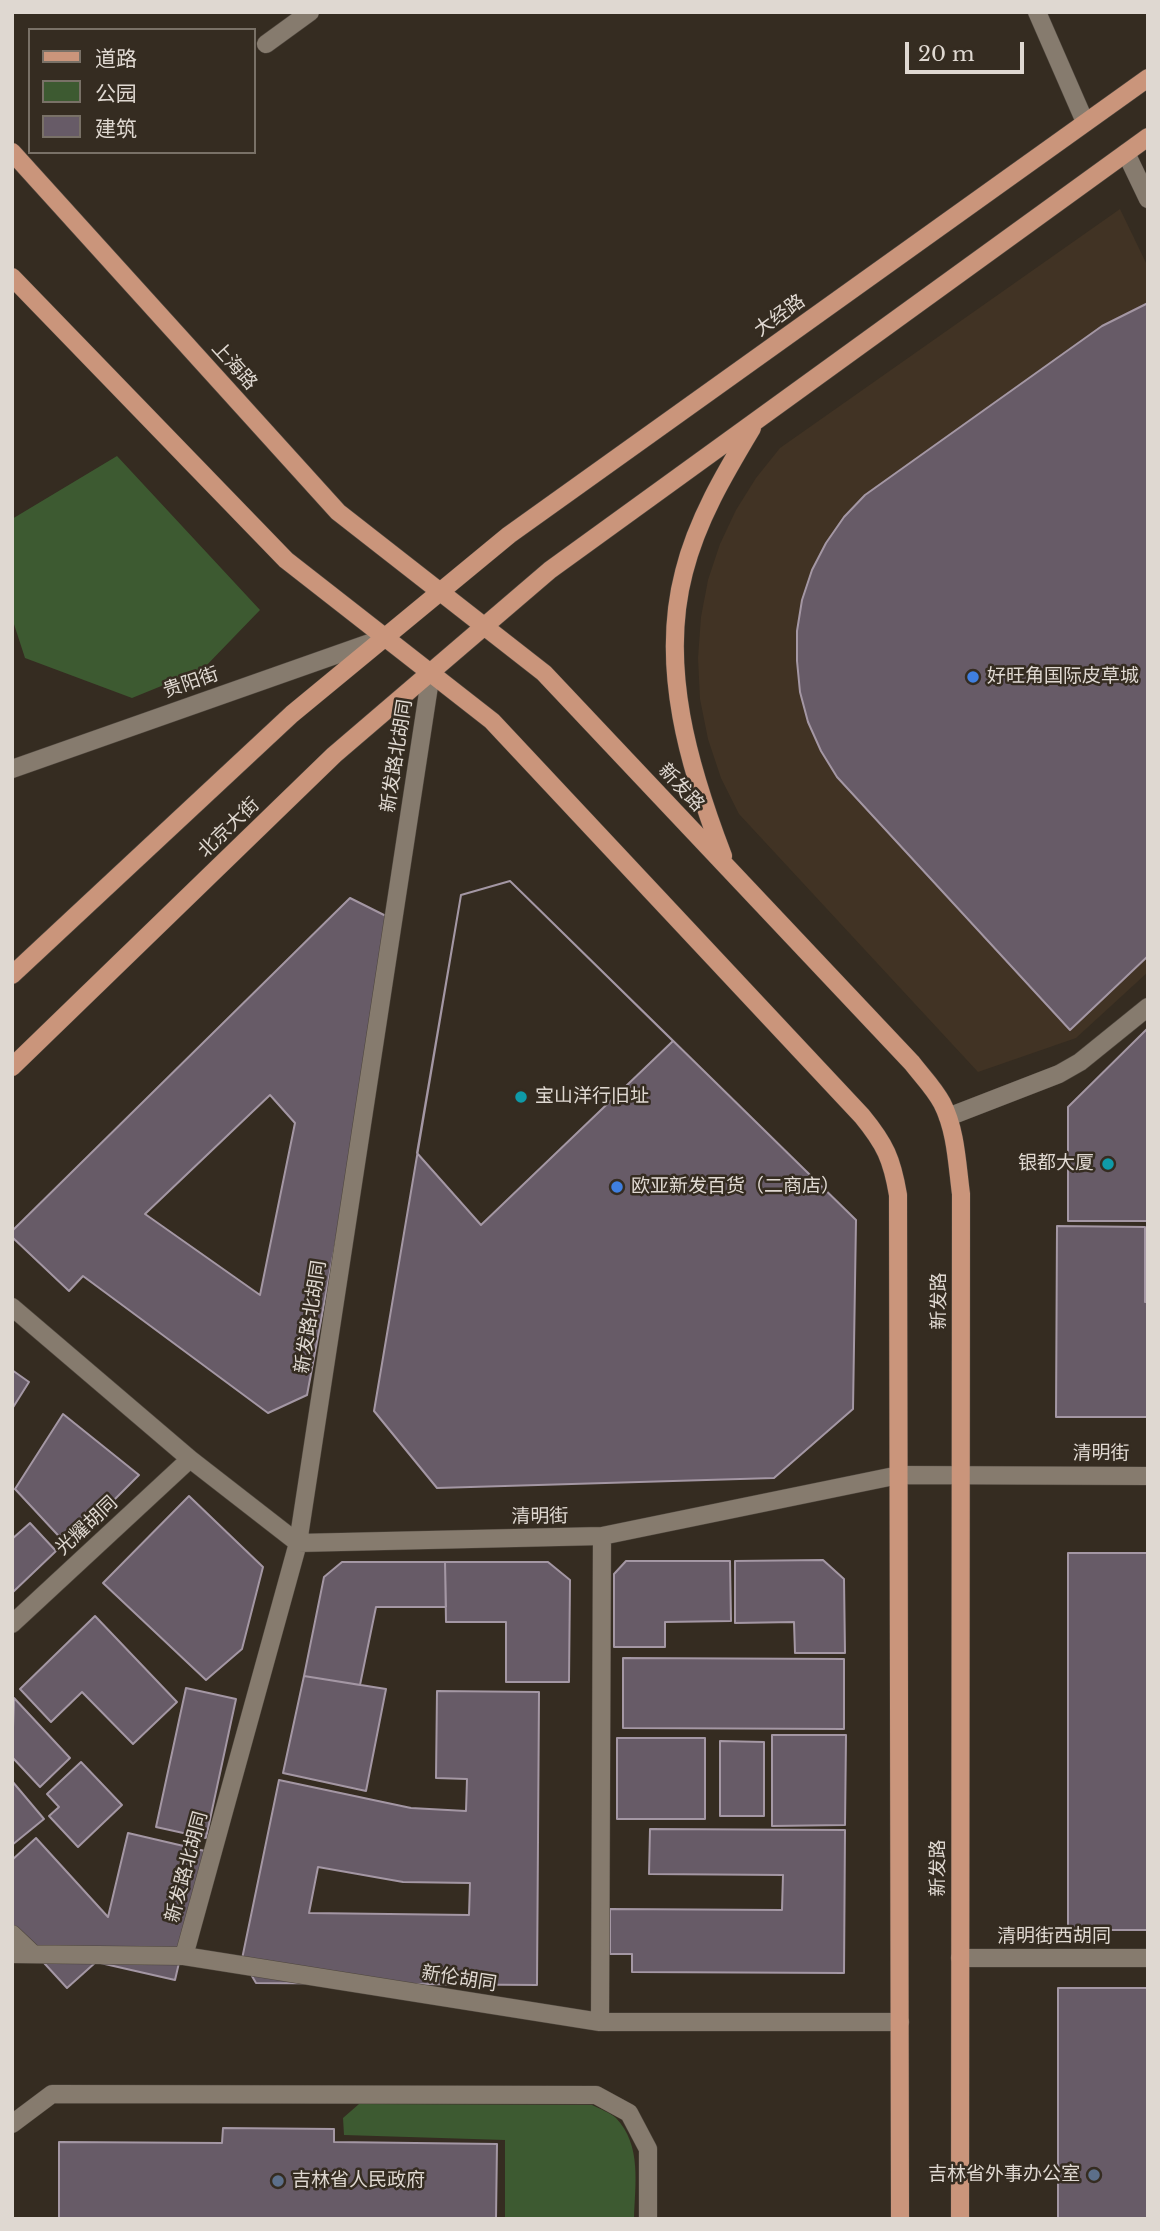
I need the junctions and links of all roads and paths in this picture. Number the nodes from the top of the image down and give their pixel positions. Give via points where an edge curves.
1 (310, 12) edge
2 (1037, 12) edge
3 (266, 44) dead end
4 (1148, 78) edge
5 (1085, 122) junction
6 (1148, 137) edge
7 (12, 152) edge
8 (1126, 153) junction
9 (1148, 199) edge
10 (12, 276) edge
11 (756, 421) junction
12 (440, 592) junction
13 (483, 628) junction
14 (384, 638) junction
15 (431, 673) junction
16 (12, 769) edge
17 (726, 866) junction
18 (12, 975) edge
19 (1148, 1007) edge
20 (12, 1067) edge
21 (948, 1117) junction
22 (12, 1307) edge
23 (190, 1459) junction
24 (899, 1475) junction
25 (961, 1475) junction
26 (1148, 1476) edge
27 (602, 1536) junction
28 (298, 1543) junction
29 (12, 1624) edge
30 (12, 1934) edge
31 (12, 1954) edge
32 (33, 1954) junction
33 (184, 1956) junction
34 (960, 1958) junction
35 (1148, 1958) edge
36 (600, 2022) junction
37 (900, 2022) junction
38 (12, 2124) edge
39 (648, 2219) edge
40 (900, 2219) edge
41 (960, 2219) edge

1 - 3 street
2 - 5 street
4 - 5 main road, 大经路
5 - 12 main road, 大经路 via 509,535
6 - 8 main road
7 - 12 main road, 上海路 via 338,512
8 - 9 street
8 - 11 main road
10 - 14 main road via 286,560
11 - 13 main road via 550,570
11 - 17 main road via 698,532 684,571 676,616 675,658 684,732
12 - 13 main road, 新发路
12 - 14 main road, 北京大街
13 - 15 main road, 北京大街
13 - 17 main road, 新发路 via 544,673
14 - 15 main road, 新发路
14 - 16 street, 贵阳街
14 - 18 main road, 北京大街 via 292,714
15 - 20 main road, 北京大街 via 334,755
15 - 24 main road, 新发路 via 492,721 878,1136 893,1164 898,1195
15 - 28 street, 新发路北胡同
17 - 21 main road, 新发路 via 912,1063
19 - 21 street via 1059,1074
21 - 25 main road, 新发路 via 961,1194
22 - 23 street
23 - 28 street
23 - 29 street, 光耀胡同
24 - 25 street, 清明街
24 - 27 street, 清明街
24 - 37 main road, 新发路
25 - 26 street, 清明街
25 - 34 main road, 新发路
27 - 28 street, 清明街
27 - 36 street
28 - 33 street, 新发路北胡同
30 - 32 street
31 - 32 street, 新伦胡同
32 - 33 street, 新伦胡同
33 - 36 street, 新伦胡同
34 - 35 street, 清明街西胡同
34 - 41 main road, 新发路
36 - 37 street, 新伦胡同
37 - 40 main road, 新发路
38 - 39 street via 51,2094 596,2095 629,2113 648,2149

